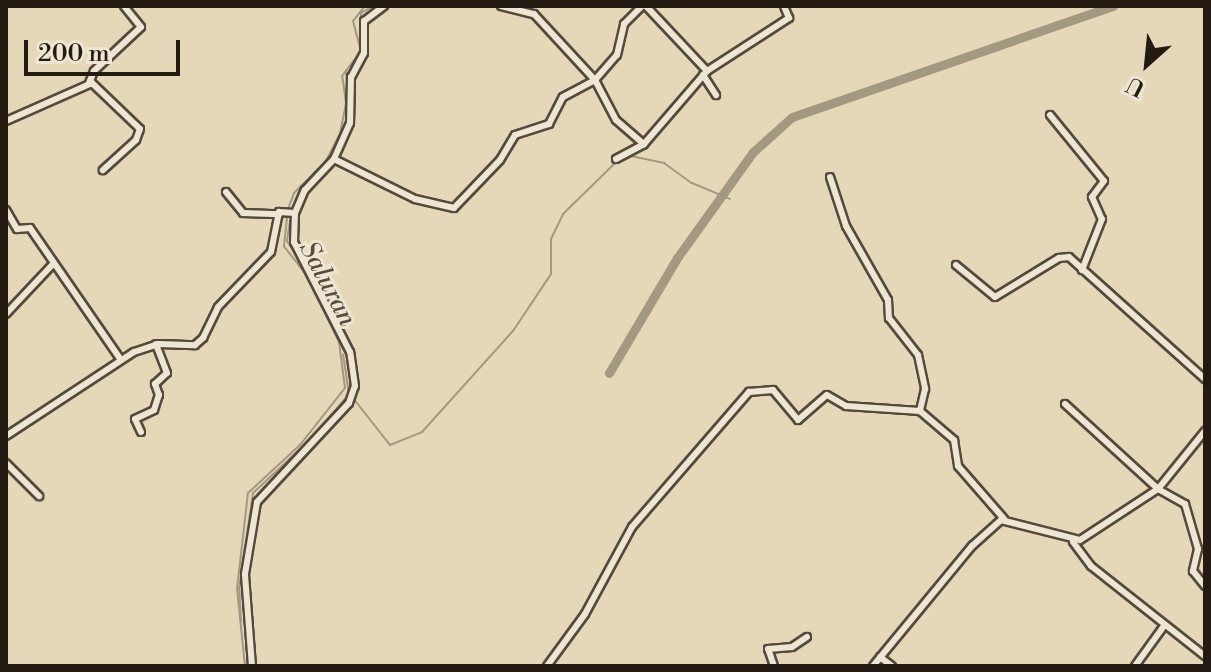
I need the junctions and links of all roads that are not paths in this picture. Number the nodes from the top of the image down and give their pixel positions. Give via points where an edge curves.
1 (124, 6) edge
2 (384, 6) edge
3 (501, 6) edge
4 (644, 6) edge
5 (784, 6) edge
6 (705, 73) junction
7 (595, 80) junction
8 (89, 83) junction
9 (716, 95) dead end
10 (1050, 115) dead end
11 (6, 121) edge
12 (644, 144) junction
13 (334, 159) junction
14 (616, 159) dead end
15 (103, 170) dead end
16 (830, 177) dead end
17 (226, 192) dead end
18 (6, 210) edge
19 (280, 212) junction
20 (294, 212) junction
21 (53, 264) junction
22 (956, 265) dead end
23 (1082, 270) junction
24 (6, 314) edge
25 (156, 344) junction
26 (121, 360) junction
27 (1205, 379) edge
28 (1065, 404) dead end
29 (920, 411) junction
30 (1205, 431) edge
31 (141, 432) dead end
32 (6, 436) edge
33 (6, 463) edge
34 (1158, 489) junction
35 (39, 496) dead end
36 (1004, 519) junction
37 (1073, 542) junction
38 (1205, 586) edge
39 (1164, 626) junction
40 (807, 637) dead end
41 (1205, 656) edge
42 (880, 657) junction
43 (252, 666) edge
44 (547, 666) edge
45 (774, 666) edge
46 (873, 666) edge
47 (892, 666) edge
48 (1135, 666) edge

1 - 8 street via 141,27 94,71
2 - 13 street via 364,21 364,53 351,77 350,123
3 - 7 street via 534,14
4 - 6 street
4 - 7 street via 624,24 617,55
5 - 6 street via 789,18
6 - 9 street
6 - 12 street
7 - 12 street via 616,120
7 - 13 street via 563,97 549,124 515,135 458,208 415,199
8 - 11 street
8 - 15 street via 140,129 136,140
10 - 23 street via 1104,181 1092,197 1102,219
12 - 14 street
13 - 20 street via 305,190
16 - 29 street via 846,226 888,300 889,318 918,355 925,389
17 - 19 street via 243,213
18 - 21 street via 17,229 30,228
19 - 20 street
19 - 25 street via 271,252 218,307 203,338 183,346
20 - 43 street via 294,242 350,352 355,386 349,403 257,502 245,574
21 - 24 street
21 - 26 street
22 - 23 street via 995,297 1063,256
23 - 27 street
25 - 26 street
25 - 31 street via 167,373 155,384 159,395 154,410 135,419
26 - 32 street
28 - 34 street
29 - 36 street via 954,440 958,466
29 - 44 street via 846,406 827,395 807,418 798,420 773,390 749,392 632,527 585,614
30 - 34 street
33 - 35 street
34 - 37 street
34 - 38 street via 1185,504 1198,549 1193,571
36 - 37 street
36 - 42 street via 972,546
37 - 39 street via 1091,566
39 - 41 street
39 - 48 street
40 - 45 street via 792,647 768,649
42 - 46 street
42 - 47 street

